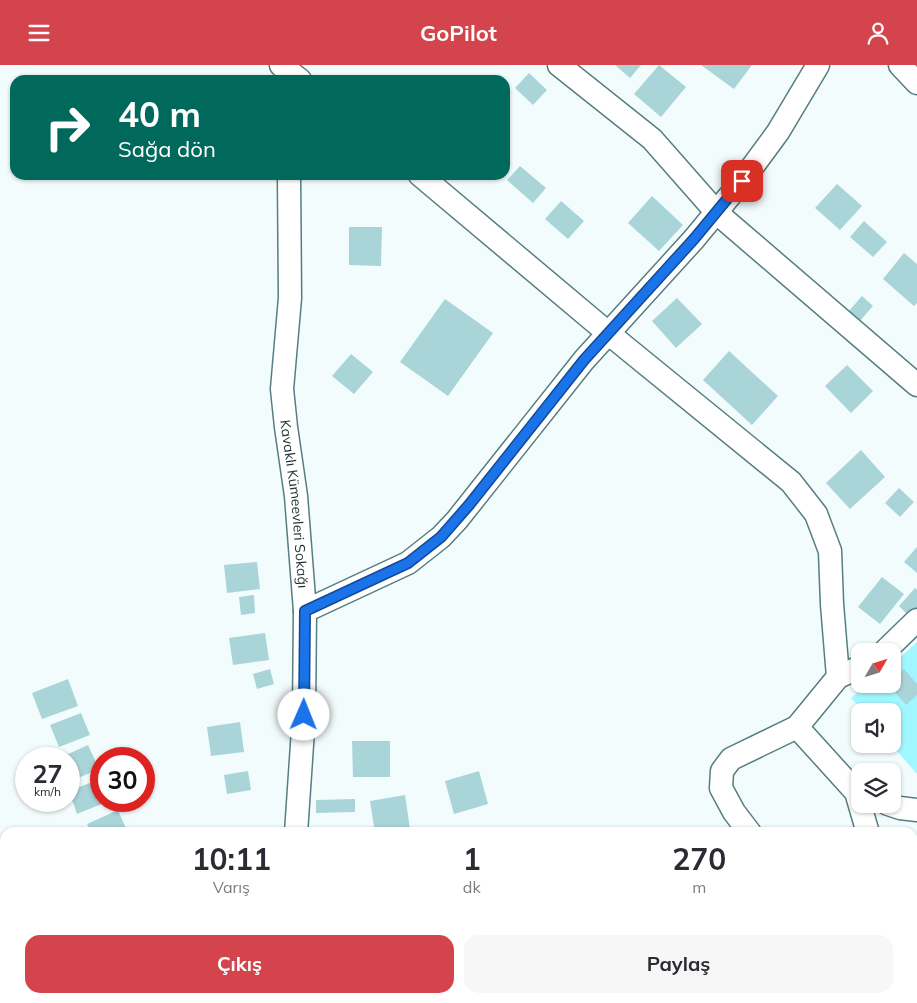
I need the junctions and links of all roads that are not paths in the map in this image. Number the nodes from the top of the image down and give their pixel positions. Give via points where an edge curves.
1 (281, 65) edge
2 (559, 65) edge
3 (818, 65) edge
4 (900, 65) edge
5 (294, 75) edge
6 (917, 83) edge
7 (288, 180) edge
8 (426, 180) edge
9 (717, 212) junction
10 (608, 333) junction
11 (917, 385) edge
12 (305, 611) junction
13 (917, 620) edge
14 (893, 643) edge
15 (851, 671) edge
16 (838, 677) junction
17 (797, 727) junction
18 (851, 785) edge
19 (901, 809) edge
20 (917, 810) edge
21 (863, 813) edge
22 (296, 827) edge
23 (745, 827) edge
24 (866, 827) edge

1 - 5 street
2 - 9 street via 652,139
3 - 9 street via 762,156
4 - 6 street
7 - 12 street, Kavaklı Kümeevleri Sokağı via 290,298 282,389 296,496
8 - 10 street
9 - 10 street
9 - 11 street
10 - 12 street via 441,537 408,563
10 - 16 street via 791,482 816,513 830,551
12 - 22 street, Kavaklı Kümeevleri Sokağı via 304,715
13 - 14 street
15 - 16 street
16 - 17 street
17 - 18 street
17 - 23 street via 731,759 722,771 722,788
19 - 20 street
21 - 24 street

